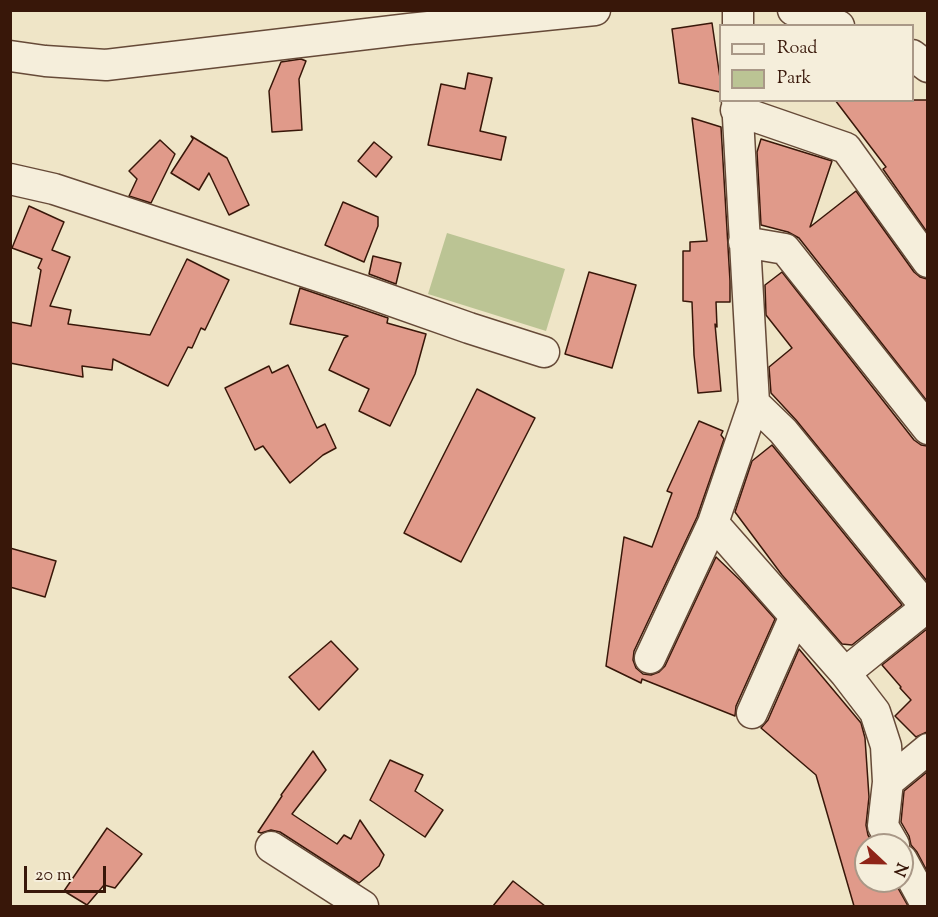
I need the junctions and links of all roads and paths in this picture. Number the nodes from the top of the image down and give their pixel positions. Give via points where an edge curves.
1 (595, 10) edge
2 (794, 10) edge
3 (833, 24) edge
4 (10, 56) edge
5 (914, 57) edge
6 (927, 67) edge
7 (737, 105) edge
8 (10, 179) edge
9 (744, 242) junction
10 (927, 262) edge
11 (544, 352) dead end
12 (754, 402) junction
13 (927, 429) edge
14 (713, 523) junction
15 (927, 607) edge
16 (795, 616) junction
17 (650, 658) dead end
18 (845, 673) junction
19 (752, 713) dead end
20 (927, 749) edge
21 (888, 782) junction
22 (887, 833) edge
23 (271, 847) dead end
24 (914, 880) edge
25 (926, 901) edge
26 (363, 906) edge

1 - 4 street via 106,65
2 - 3 street
5 - 6 street
7 - 9 street
7 - 10 street via 846,148
8 - 11 street via 54,189
9 - 12 street
9 - 13 street via 785,249
12 - 14 street
12 - 15 street via 783,431
14 - 16 street
14 - 17 street
15 - 18 street
16 - 18 street
16 - 19 street
18 - 21 street via 875,712 886,746
20 - 21 street
21 - 22 street via 883,826
23 - 26 street
24 - 25 street

